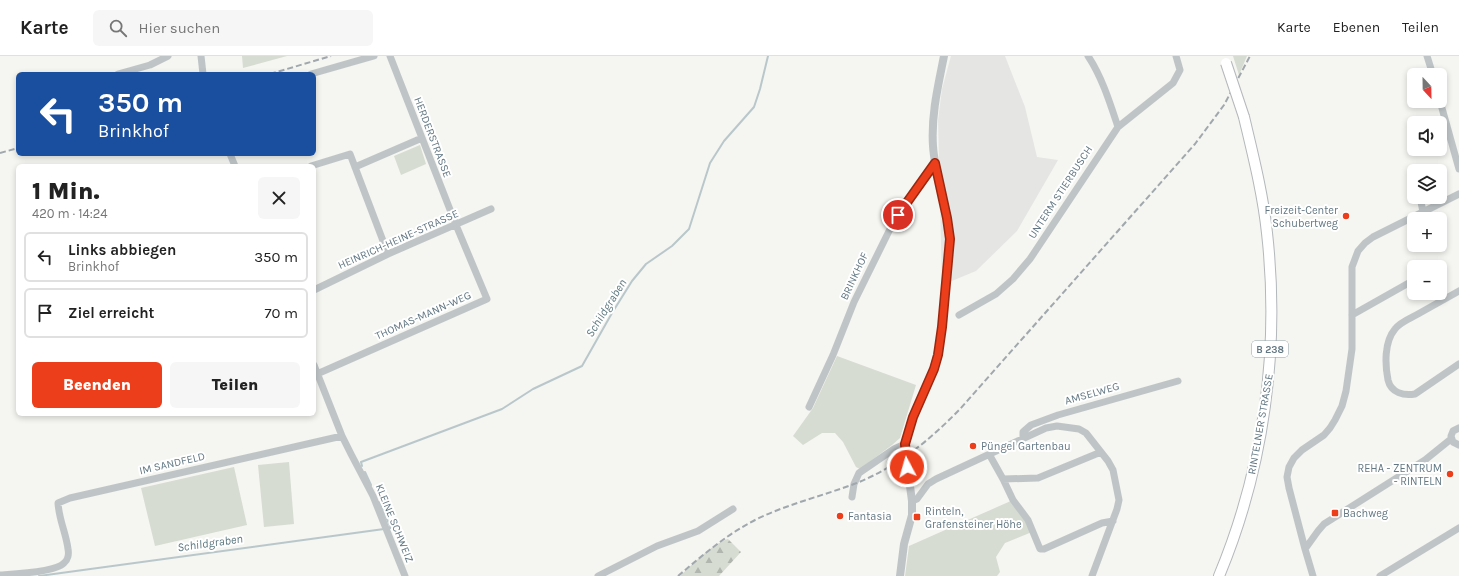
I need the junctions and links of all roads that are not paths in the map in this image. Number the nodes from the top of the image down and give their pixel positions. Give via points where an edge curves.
1 (168, 56) edge
2 (201, 56) edge
3 (374, 56) edge
4 (390, 56) edge
5 (944, 56) edge
6 (1088, 56) edge
7 (1176, 56) edge
8 (1427, 56) edge
9 (1225, 60) edge
10 (1430, 68) edge
11 (126, 72) edge
12 (203, 72) edge
13 (316, 73) edge
14 (1442, 108) edge
15 (1118, 127) junction
16 (422, 138) junction
17 (935, 163) junction
18 (316, 164) edge
19 (354, 167) junction
20 (1459, 170) edge
21 (1459, 194) edge
22 (1421, 204) edge
23 (491, 209) dead end
24 (1423, 212) joint
25 (1407, 220) edge
26 (456, 225) junction
27 (388, 254) junction
28 (1407, 284) edge
29 (316, 289) edge
30 (1459, 291) edge
31 (959, 315) dead end
32 (1352, 315) junction
33 (1459, 364) edge
34 (316, 371) edge
35 (317, 374) junction
36 (1178, 381) dead end
37 (809, 407) dead end
38 (1459, 428) edge
39 (342, 436) junction
40 (1023, 438) junction
41 (1451, 439) junction
42 (905, 444) junction
43 (1459, 445) edge
44 (1101, 452) junction
45 (989, 454) junction
46 (1003, 479) junction
47 (852, 497) dead end
48 (912, 502) junction
49 (733, 509) dead end
50 (1113, 522) junction
51 (1459, 528) edge
52 (1305, 549) junction
53 (0, 576) edge
54 (405, 576) edge
55 (598, 576) edge
56 (900, 576) edge
57 (1092, 576) edge
58 (1218, 576) edge
59 (1313, 576) edge
60 (1380, 576) edge

1 - 11 street via 150,66
2 - 12 street
3 - 13 street
4 - 16 street, HERDERSTRASSE
5 - 17 street via 932,132
6 - 15 street
7 - 15 street, UNTERM STIERBUSCH via 1180,70 1173,83
8 - 10 street
9 - 58 main road, RINTELNER STRASSE / B 238, bridge via 1244,117 1259,185 1267,232 1272,302 1269,372 1254,465 1238,524
14 - 20 street
15 - 31 street, UNTERM STIERBUSCH via 1030,259 996,294
16 - 19 street
16 - 26 street, HERDERSTRASSE
17 - 37 street, BRINKHOF via 892,225 854,302
17 - 42 street via 950,239 940,340 934,369 913,417
18 - 19 street via 350,154
19 - 27 street
21 - 24 street
22 - 24 street
23 - 26 street, HEINRICH-HEINE-STRASSE
25 - 32 street via 1374,237 1358,252 1352,267
26 - 27 street, HEINRICH-HEINE-STRASSE
26 - 35 street, THOMAS-MANN-WEG via 486,299
27 - 29 street, HEINRICH-HEINE-STRASSE
28 - 32 street
30 - 33 street via 1394,329 1388,341 1386,368 1393,389 1399,394 1407,395 1415,394
32 - 52 street via 1351,356 1342,406 1324,435 1302,450 1289,467 1289,488
34 - 35 street
35 - 39 street
36 - 40 street, AMSELWEG via 1058,414 1032,425 1022,432
38 - 41 street via 1453,431
39 - 53 street, IM SANDFELD via 70,498 58,503 68,549 68,559 63,565 53,569
39 - 54 street, KLEINE SCHWEIZ via 373,496
40 - 44 street via 1057,426 1079,428
40 - 45 street
41 - 43 street
41 - 52 street via 1424,460 1324,524
42 - 47 street via 859,473
42 - 48 street
44 - 46 street via 1038,478
44 - 50 street via 1113,470 1117,484 1119,500
45 - 46 street
45 - 48 street via 936,479
46 - 50 street via 1013,500 1028,520 1040,549 1102,523
48 - 56 street via 912,515 904,544
49 - 55 street via 698,531 657,546
50 - 57 street
51 - 60 street
52 - 59 street

